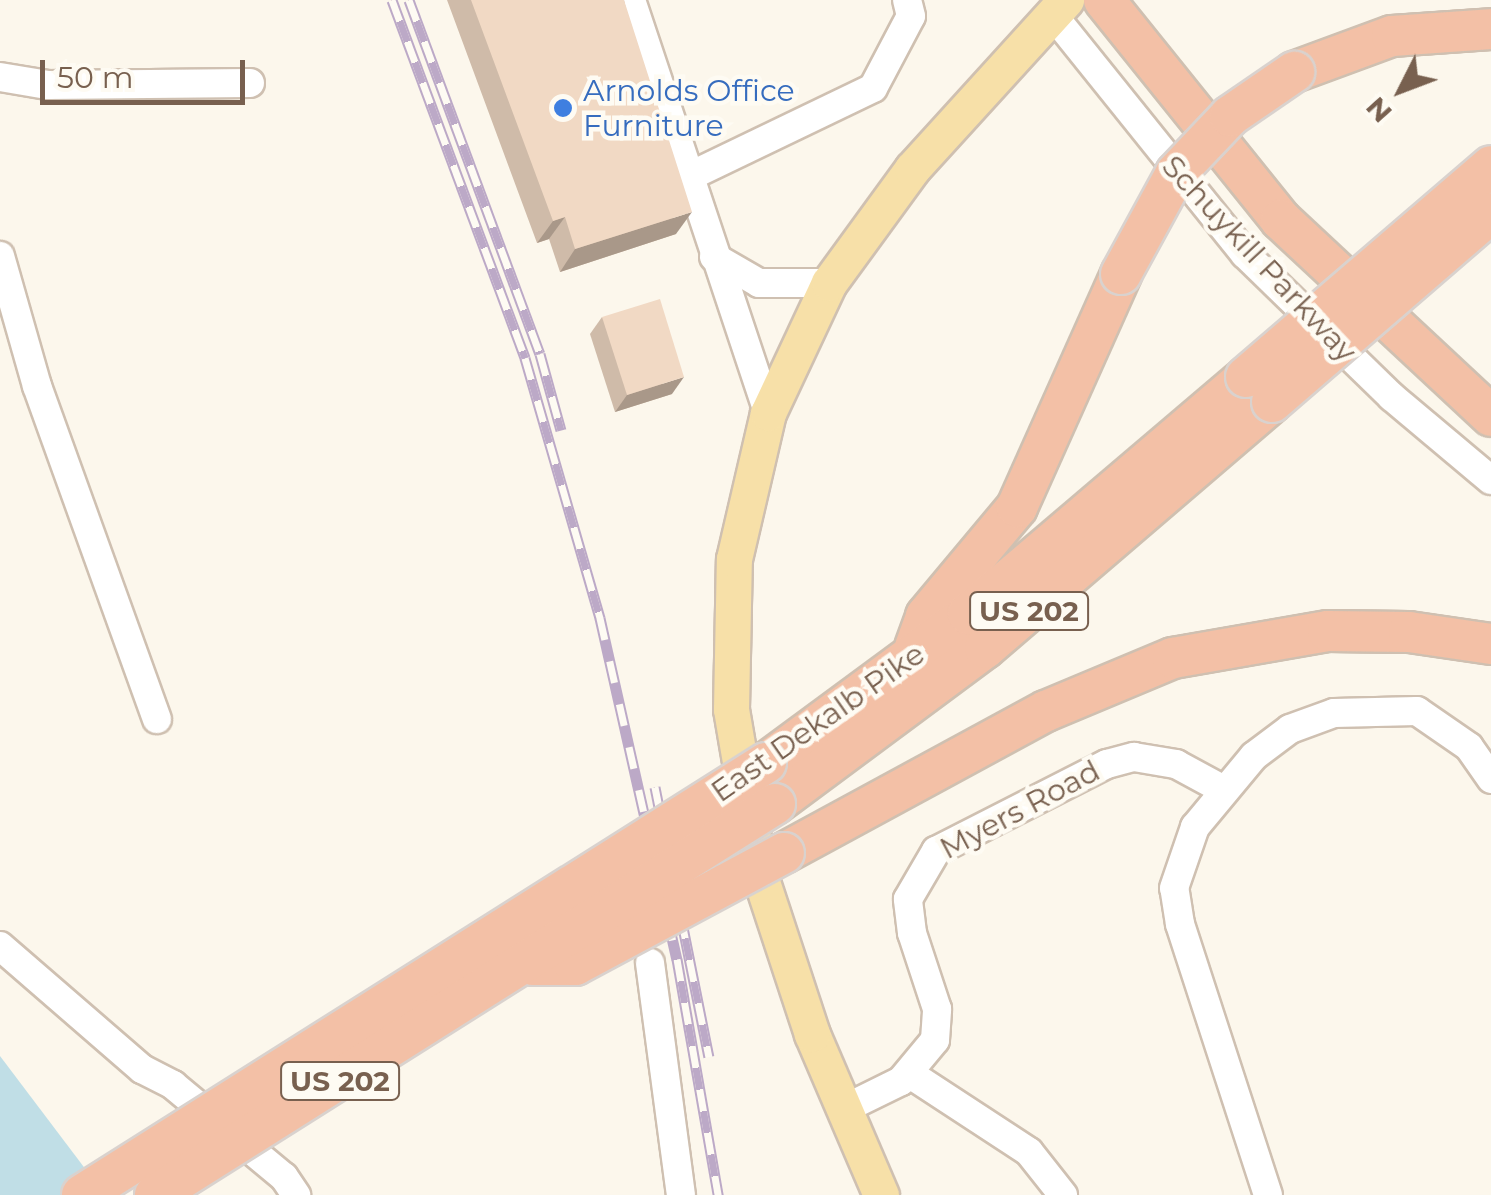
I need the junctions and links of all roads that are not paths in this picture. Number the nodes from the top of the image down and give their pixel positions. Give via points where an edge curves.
1 (632, 0) edge
2 (907, 0) edge
3 (1104, 0) edge
4 (1054, 5) edge
5 (1491, 29) edge
6 (0, 77) edge
7 (250, 83) dead end
8 (1491, 166) edge
9 (688, 177) junction
10 (1491, 213) edge
11 (0, 256) edge
12 (714, 257) junction
13 (829, 283) junction
14 (1259, 390) junction
15 (768, 413) junction
16 (1491, 416) edge
17 (1491, 480) edge
18 (1491, 644) edge
19 (910, 660) junction
20 (156, 719) dead end
21 (1491, 779) edge
22 (1222, 789) junction
23 (0, 946) edge
24 (650, 962) dead end
25 (524, 964) junction
26 (910, 1074) junction
27 (842, 1110) junction
28 (82, 1195) edge
29 (155, 1195) edge
30 (296, 1195) edge
31 (681, 1195) edge
32 (881, 1195) edge
33 (1063, 1195) edge
34 (1268, 1195) edge

1 - 9 street
2 - 9 street via 911,16 873,88
3 - 16 highway via 1281,220
4 - 13 main road via 912,170
4 - 17 street, Schuykill Parkway via 1245,254 1392,397
5 - 19 highway, bridge via 1392,36 1294,72 1230,116 1176,173 1121,274 1035,475 998,536 926,616
6 - 7 street via 48,85
8 - 14 highway, East Dekalb Pike, bridge
9 - 12 street
10 - 14 highway, East Dekalb Pike / US 202, bridge
11 - 20 street via 32,371
12 - 13 street via 759,283
12 - 15 street
13 - 15 main road
14 - 19 highway, East Dekalb Pike
14 - 25 highway, East Dekalb Pike / US 202, bridge via 985,648 775,804
15 - 27 main road via 734,558 731,709 759,873
18 - 25 highway, bridge via 1328,630 1173,658 1046,712 574,965
19 - 28 highway, East Dekalb Pike, bridge via 766,763
21 - 22 street via 1445,726 1417,711 1375,710 1334,713 1290,730
22 - 26 street, Myers Road via 1176,764 1134,757 1107,764 936,851 908,899 938,1025 927,1056
22 - 34 street via 1179,857 1174,888
23 - 30 street via 142,1069 173,1085 284,1177
24 - 31 street
25 - 29 highway, East Dekalb Pike / US 202, bridge
26 - 27 street
26 - 33 street via 1029,1152
27 - 32 main road

